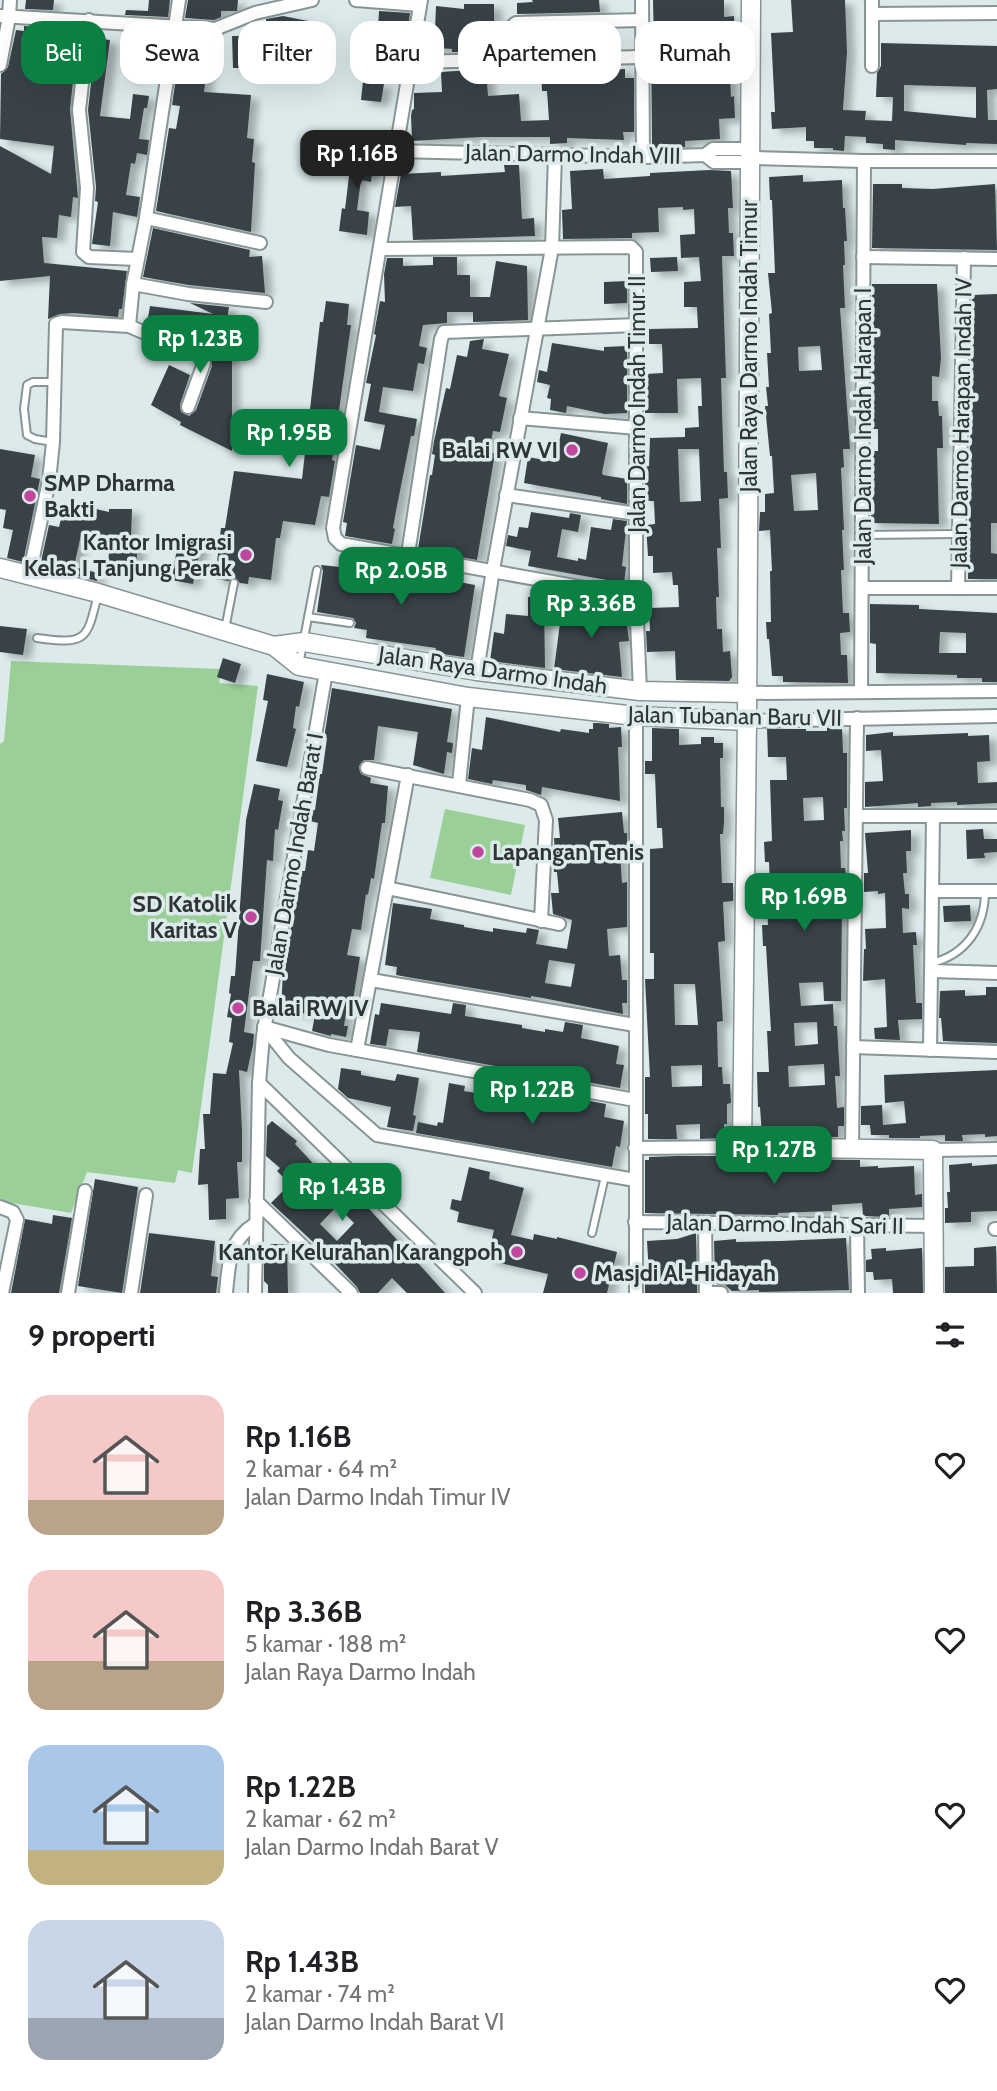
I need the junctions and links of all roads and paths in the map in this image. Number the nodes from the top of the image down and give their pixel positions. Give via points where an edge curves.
1 (10, 0) edge
2 (179, 0) edge
3 (312, 0) edge
4 (356, 0) edge
5 (642, 0) edge
6 (751, 0) edge
7 (872, 0) edge
8 (420, 3) edge
9 (261, 9) edge
10 (997, 13) edge
11 (872, 15) junction
12 (5, 17) edge
13 (89, 20) junction
14 (642, 20) joint
15 (175, 21) edge
16 (417, 21) edge
17 (600, 21) edge
18 (120, 23) edge
19 (224, 25) edge
20 (0, 65) edge
21 (872, 66) dead end
22 (166, 84) edge
23 (407, 84) edge
24 (642, 84) edge
25 (395, 151) junction
26 (555, 155) junction
27 (643, 157) junction
28 (750, 157) junction
29 (997, 160) edge
30 (864, 161) junction
31 (146, 218) junction
32 (260, 243) dead end
33 (552, 248) junction
34 (380, 249) junction
35 (863, 257) junction
36 (964, 258) junction
37 (138, 259) junction
38 (997, 259) edge
39 (133, 284) junction
40 (267, 302) dead end
41 (129, 326) junction
42 (638, 326) junction
43 (537, 329) junction
44 (55, 382) junction
45 (188, 407) dead end
46 (520, 418) junction
47 (637, 428) junction
48 (53, 442) junction
49 (506, 495) junction
50 (637, 514) junction
51 (959, 534) junction
52 (862, 535) junction
53 (408, 554) junction
54 (0, 568) edge
55 (317, 570) dead end
56 (492, 570) junction
57 (29, 576) junction
58 (234, 583) dead end
59 (862, 588) junction
60 (958, 588) junction
61 (997, 588) edge
62 (98, 593) junction
63 (636, 597) junction
64 (307, 617) junction
65 (350, 623) dead end
66 (224, 630) junction
67 (37, 638) dead end
68 (304, 642) junction
69 (274, 646) junction
70 (299, 666) junction
71 (477, 671) junction
72 (326, 672) junction
73 (640, 691) junction
74 (862, 691) junction
75 (997, 691) edge
76 (747, 693) junction
77 (468, 697) junction
78 (636, 716) junction
79 (997, 716) edge
80 (857, 718) junction
81 (747, 721) junction
82 (367, 768) dead end
83 (408, 775) junction
84 (459, 784) junction
85 (857, 816) junction
86 (933, 816) junction
87 (997, 816) edge
88 (387, 888) junction
89 (933, 891) junction
90 (991, 891) edge
91 (541, 920) junction
92 (559, 924) dead end
93 (932, 967) junction
94 (997, 973) edge
95 (371, 980) junction
96 (635, 1025) junction
97 (263, 1031) junction
98 (853, 1047) junction
99 (357, 1050) junction
100 (930, 1050) junction
101 (997, 1052) edge
102 (259, 1083) junction
103 (635, 1100) junction
104 (635, 1147) junction
105 (742, 1147) junction
106 (852, 1149) junction
107 (997, 1149) edge
108 (933, 1150) junction
109 (605, 1176) junction
110 (635, 1180) junction
111 (85, 1191) dead end
112 (146, 1195) dead end
113 (256, 1201) junction
114 (0, 1207) edge
115 (635, 1223) junction
116 (705, 1223) junction
117 (255, 1224) junction
118 (857, 1225) junction
119 (934, 1226) junction
120 (592, 1233) dead end
121 (334, 1277) junction
122 (2, 1293) edge
123 (68, 1293) edge
124 (131, 1293) edge
125 (226, 1293) edge
126 (255, 1293) edge
127 (335, 1293) edge
128 (351, 1293) edge
129 (475, 1293) edge
130 (636, 1293) edge
131 (706, 1293) edge
132 (721, 1293) edge
133 (858, 1293) edge
134 (934, 1293) edge

1 - 12 street
2 - 15 street
3 - 9 street
4 - 8 street
5 - 14 street
6 - 28 street, Jalan Raya Darmo Indah Timur
7 - 11 street
8 - 16 street
9 - 19 street
10 - 11 street
11 - 21 street
12 - 13 street
12 - 20 street
13 - 18 street
13 - 37 street via 79,114 88,188 83,252 89,257
14 - 17 street
22 - 31 street
23 - 25 street
24 - 27 street
25 - 26 street, Jalan Darmo Indah VIII
25 - 34 street
26 - 27 street, Jalan Darmo Indah VIII
26 - 33 street
27 - 28 street, Jalan Darmo Indah VIII via 705,155 714,162
28 - 30 street, Jalan Darmo Indah VIII
28 - 76 street, Jalan Raya Darmo Indah Timur
29 - 30 street, Jalan Darmo Indah VIII
30 - 35 street, Jalan Darmo Indah Harapan I
31 - 32 street
31 - 37 street
33 - 34 street, Jalan Darmo Indah Timur II
33 - 42 street, Jalan Darmo Indah Timur II via 634,249 638,256
33 - 43 street
34 - 53 street via 333,528 341,544
35 - 36 street
35 - 52 street, Jalan Darmo Indah Harapan I
36 - 38 street
36 - 51 street, Jalan Darmo Harapan Indah IV
37 - 39 street
39 - 40 street
39 - 41 street
41 - 44 street via 57,323
41 - 45 street via 202,353 204,362
42 - 43 street
42 - 47 street, Jalan Darmo Indah Timur II
43 - 46 street
43 - 53 street via 450,330 442,334
44 - 48 street
44 - 48 lane via 27,385 24,409 27,435
46 - 47 street
46 - 49 street
47 - 50 street, Jalan Darmo Indah Timur II
48 - 57 street
49 - 50 street
49 - 56 street
50 - 63 street, Jalan Darmo Indah Timur II
51 - 52 lane
51 - 60 street, Jalan Darmo Harapan Indah IV
52 - 59 street, Jalan Darmo Indah Harapan I
53 - 56 street
54 - 57 street, Jalan Raya Darmo Indah
55 - 64 lane
56 - 63 street
56 - 71 street
57 - 62 street, Jalan Raya Darmo Indah
58 - 66 lane
59 - 60 street
59 - 74 street, Jalan Darmo Indah Harapan I
60 - 61 street
62 - 66 street, Jalan Raya Darmo Indah
62 - 67 lane via 89,630 78,639
63 - 73 street, Jalan Darmo Indah Timur II
64 - 65 lane
64 - 68 lane
66 - 69 street, Jalan Raya Darmo Indah
68 - 69 street, Jalan Raya Darmo Indah
68 - 70 lane
68 - 71 street, Jalan Raya Darmo Indah
69 - 70 street, Jalan Tubanan Baru VII
70 - 72 street, Jalan Tubanan Baru VII
71 - 73 street, Jalan Raya Darmo Indah
72 - 77 street, Jalan Tubanan Baru VII
72 - 97 street, Jalan Darmo Indah Barat I
73 - 76 street, Jalan Raya Darmo Indah
74 - 75 street, Jalan Raya Darmo Indah
74 - 76 street, Jalan Raya Darmo Indah
76 - 81 street, Jalan Raya Darmo Indah Timur
77 - 78 street, Jalan Tubanan Baru VII
77 - 84 street
78 - 81 street, Jalan Tubanan Baru VII
78 - 96 street
79 - 80 street, Jalan Tubanan Baru VII
80 - 81 street, Jalan Tubanan Baru VII
80 - 85 street
81 - 105 street, Jalan Raya Darmo Indah Timur
82 - 83 street
83 - 84 street
83 - 88 street
84 - 91 street via 541,805 546,820
85 - 86 street
85 - 98 street
86 - 87 street
86 - 89 street
88 - 91 street
88 - 95 street
89 - 90 street
89 - 93 street
90 - 93 lane via 979,928 957,952
91 - 92 street
93 - 94 street
93 - 100 street
95 - 96 street
95 - 99 street
96 - 103 street
97 - 99 street
97 - 102 street, Jalan Darmo Indah Barat I
97 - 109 street via 377,1135
98 - 100 street
98 - 106 street
99 - 103 street
100 - 101 street
102 - 113 street, Jalan Darmo Indah Barat I
102 - 129 street
103 - 104 street
104 - 105 street
104 - 110 street
105 - 106 street
106 - 108 street
107 - 108 street
108 - 119 street
109 - 110 street
109 - 120 lane
110 - 115 street
111 - 123 street
112 - 124 street
113 - 117 street, Jalan Darmo Indah Barat I
113 - 121 street
114 - 122 street via 13,1212 17,1220
115 - 116 street, Jalan Darmo Indah Sari II
115 - 130 street
116 - 118 street, Jalan Darmo Indah Sari II
116 - 131 street
117 - 125 street via 238,1238
117 - 126 street, Jalan Darmo Indah Barat I
118 - 119 street, Jalan Darmo Indah Sari II
118 - 133 street
119 - 134 street
121 - 127 street
121 - 128 street
131 - 132 street

